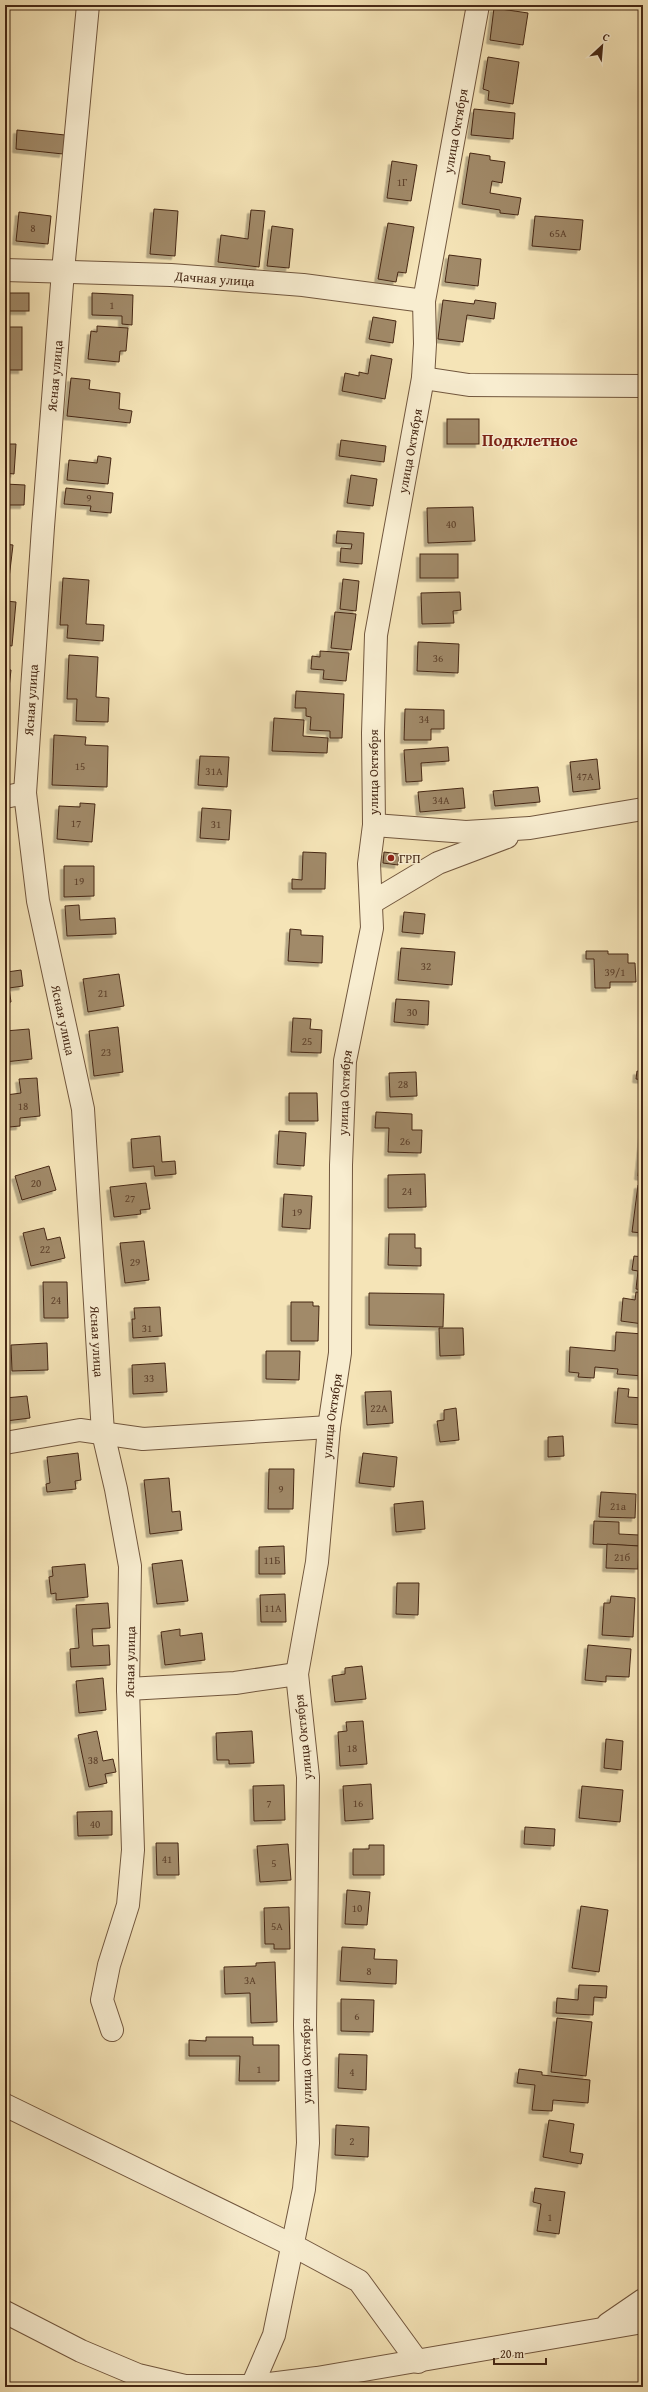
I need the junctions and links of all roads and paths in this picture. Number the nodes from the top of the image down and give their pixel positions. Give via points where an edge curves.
1 (88, 5) edge
2 (478, 5) edge
3 (5, 270) edge
4 (63, 271) junction
5 (424, 301) junction
6 (423, 378) junction
7 (643, 386) edge
8 (15, 795) edge
9 (643, 809) edge
10 (374, 825) junction
11 (530, 828) junction
12 (371, 903) junction
13 (329, 1427) junction
14 (103, 1432) junction
15 (5, 1443) edge
16 (297, 1674) junction
17 (128, 1689) junction
18 (112, 2030) dead end
19 (5, 2106) edge
20 (294, 2246) junction
21 (643, 2300) edge
22 (5, 2312) edge
23 (643, 2322) edge
24 (600, 2329) junction
25 (643, 2337) edge
26 (418, 2362) junction
27 (252, 2386) edge

1 - 4 street, Ясная улица
2 - 5 street, улица Октября
3 - 4 street, Дачная улица
4 - 5 street, Дачная улица via 171,275 303,285
4 - 8 street, Ясная улица via 43,527
5 - 6 street, улица Октября
6 - 7 street via 469,385
6 - 10 street, улица Октября via 376,636
8 - 14 street, Ясная улица via 83,1109
9 - 11 street
10 - 11 street via 466,832
10 - 12 street, улица Октября via 369,864
11 - 12 street via 438,863
12 - 13 street, улица Октября via 372,928 345,1061 341,1165 340,1353
13 - 14 street via 143,1439
13 - 16 street, улица Октября via 317,1562
14 - 15 street via 80,1430
14 - 17 street, Ясная улица via 130,1566
16 - 17 street via 235,1683
16 - 20 street, улица Октября via 308,1778 305,2025 308,2143 304,2189
17 - 18 street, Ясная улица via 132,1850 128,1905 109,1965 102,2000
19 - 20 street
20 - 26 street via 360,2281
20 - 27 street, улица Октября via 274,2335
21 - 24 street
22 - 27 street via 81,2351 138,2375 185,2386
23 - 24 street
24 - 25 street
24 - 26 street
26 - 27 street

